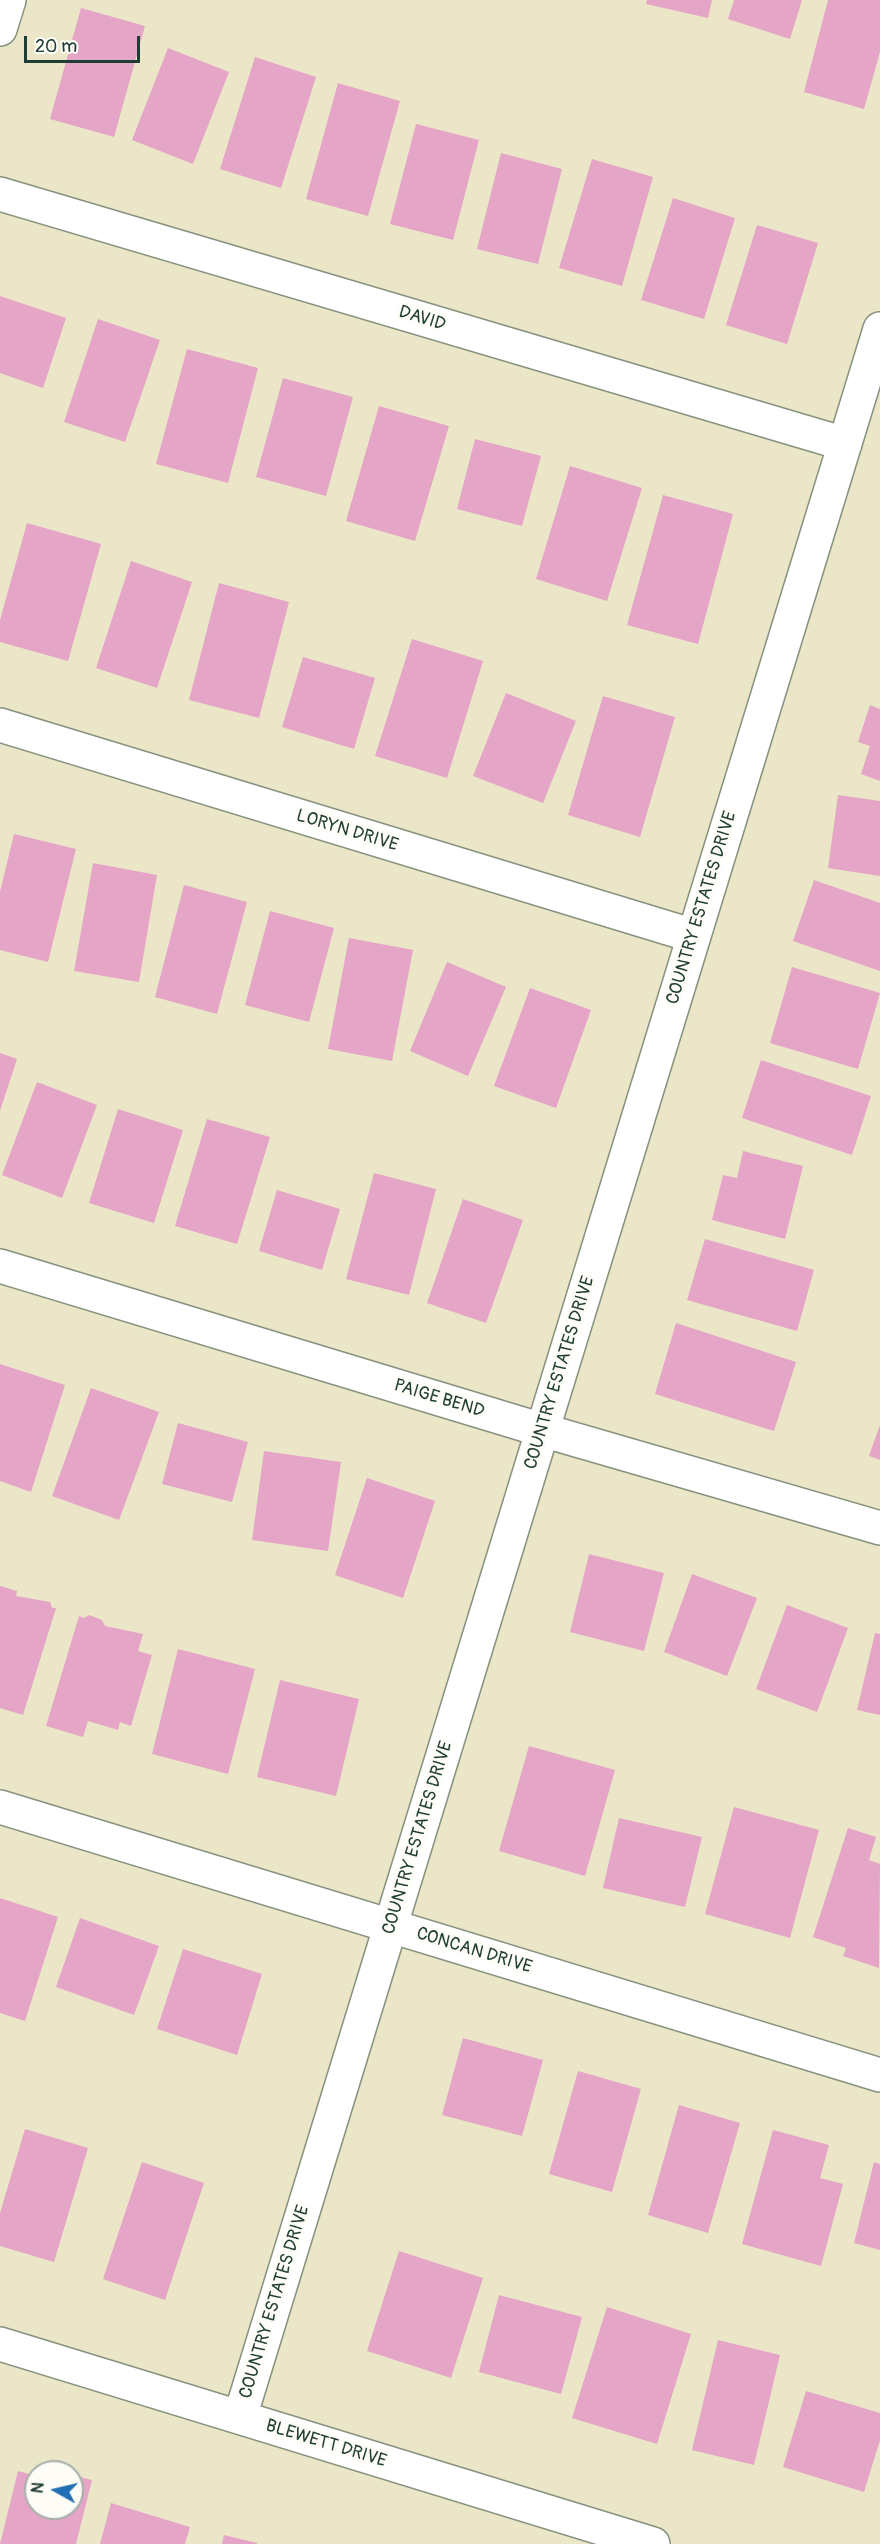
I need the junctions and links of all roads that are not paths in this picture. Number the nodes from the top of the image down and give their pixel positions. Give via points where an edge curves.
1 (9, 0) edge
2 (0, 29) edge
3 (0, 194) edge
4 (880, 329) edge
5 (845, 444) junction
6 (0, 725) edge
7 (694, 936) junction
8 (0, 1266) edge
9 (542, 1430) junction
10 (880, 1528) edge
11 (0, 1807) edge
12 (391, 1926) junction
13 (880, 2075) edge
14 (0, 2344) edge
15 (240, 2417) junction
16 (653, 2544) edge

1 - 2 street
3 - 5 street, DAVID
4 - 5 street, COUNTRY ESTATES DRIVE
5 - 7 street, COUNTRY ESTATES DRIVE
6 - 7 street, LORYN DRIVE
7 - 9 street, COUNTRY ESTATES DRIVE
8 - 9 street, PAIGE BEND
9 - 10 street, PAIGE BEND
9 - 12 street, COUNTRY ESTATES DRIVE
11 - 12 street, CONCAN DRIVE
12 - 13 street, CONCAN DRIVE
12 - 15 street, COUNTRY ESTATES DRIVE
14 - 15 street, BLEWETT DRIVE
15 - 16 street, BLEWETT DRIVE

